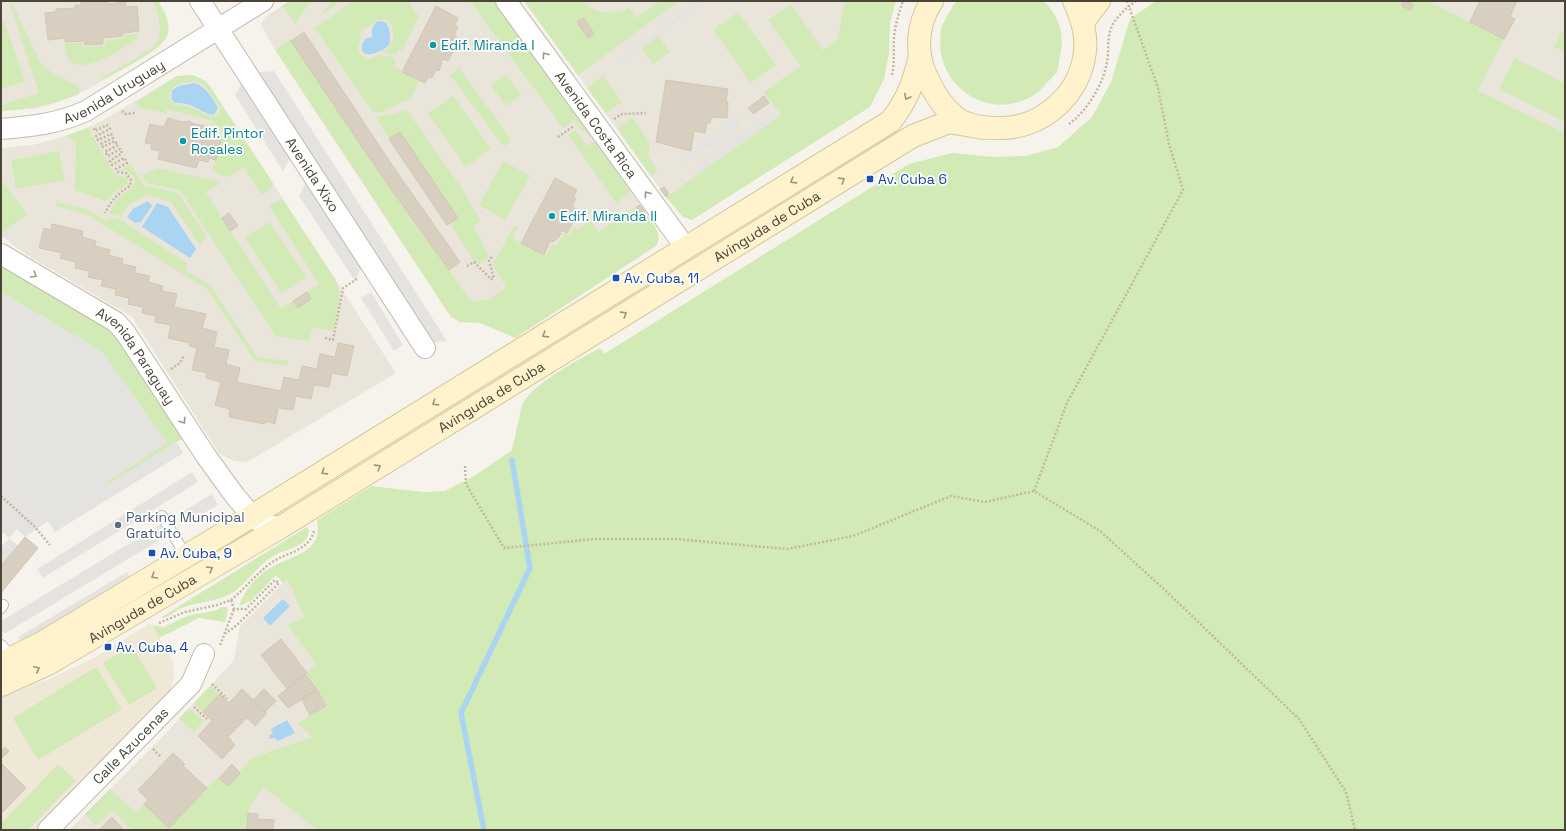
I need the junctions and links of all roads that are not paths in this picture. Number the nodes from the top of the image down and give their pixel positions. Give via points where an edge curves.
1 (200, 1) edge
2 (263, 1) edge
3 (506, 1) edge
4 (932, 1) edge
5 (1074, 1) edge
6 (1099, 1) edge
7 (1083, 22) junction
8 (218, 28) junction
9 (920, 60) junction
10 (1, 128) edge
11 (983, 128) junction
12 (686, 248) junction
13 (1, 254) edge
14 (425, 348) dead end
15 (235, 496) junction
16 (162, 516) dead end
17 (252, 516) junction
18 (282, 527) junction
19 (221, 535) junction
20 (186, 556) junction
21 (212, 650) road end
22 (5, 655) edge
23 (1, 685) edge
24 (48, 830) edge

1 - 8 street, Avenida Xixo
2 - 8 street, Avenida Uruguay
12 -> 3 street, Avenida Costa Rica
4 - 9 main road via 925,11 919,36
5 - 7 main road
6 - 7 main road
7 - 11 main road via 1085,50 1080,72 1062,102 1039,120 1012,128
8 - 10 street, Avenida Uruguay via 93,107 65,120 44,125
8 - 14 street, Avenida Xixo
9 - 11 main road via 943,105 959,120
9 -> 12 main road, Avinguda de Cuba via 912,87 891,121
18 -> 11 main road, Avinguda de Cuba via 913,136 949,122
12 -> 17 main road, Avinguda de Cuba
13 -> 15 street, Avenida Paraguay via 116,322
15 - 17 street, Avenida Paraguay
15 - 19 street via 232,522
16 - 20 lane
17 - 18 street via 264,525
17 - 19 main road, Avinguda de Cuba
23 -> 18 main road, Avinguda de Cuba via 48,664
19 - 20 main road, Avinguda de Cuba
20 -> 22 main road, Avinguda de Cuba via 42,643
21 - 24 street, Calle Azucenas via 191,684

